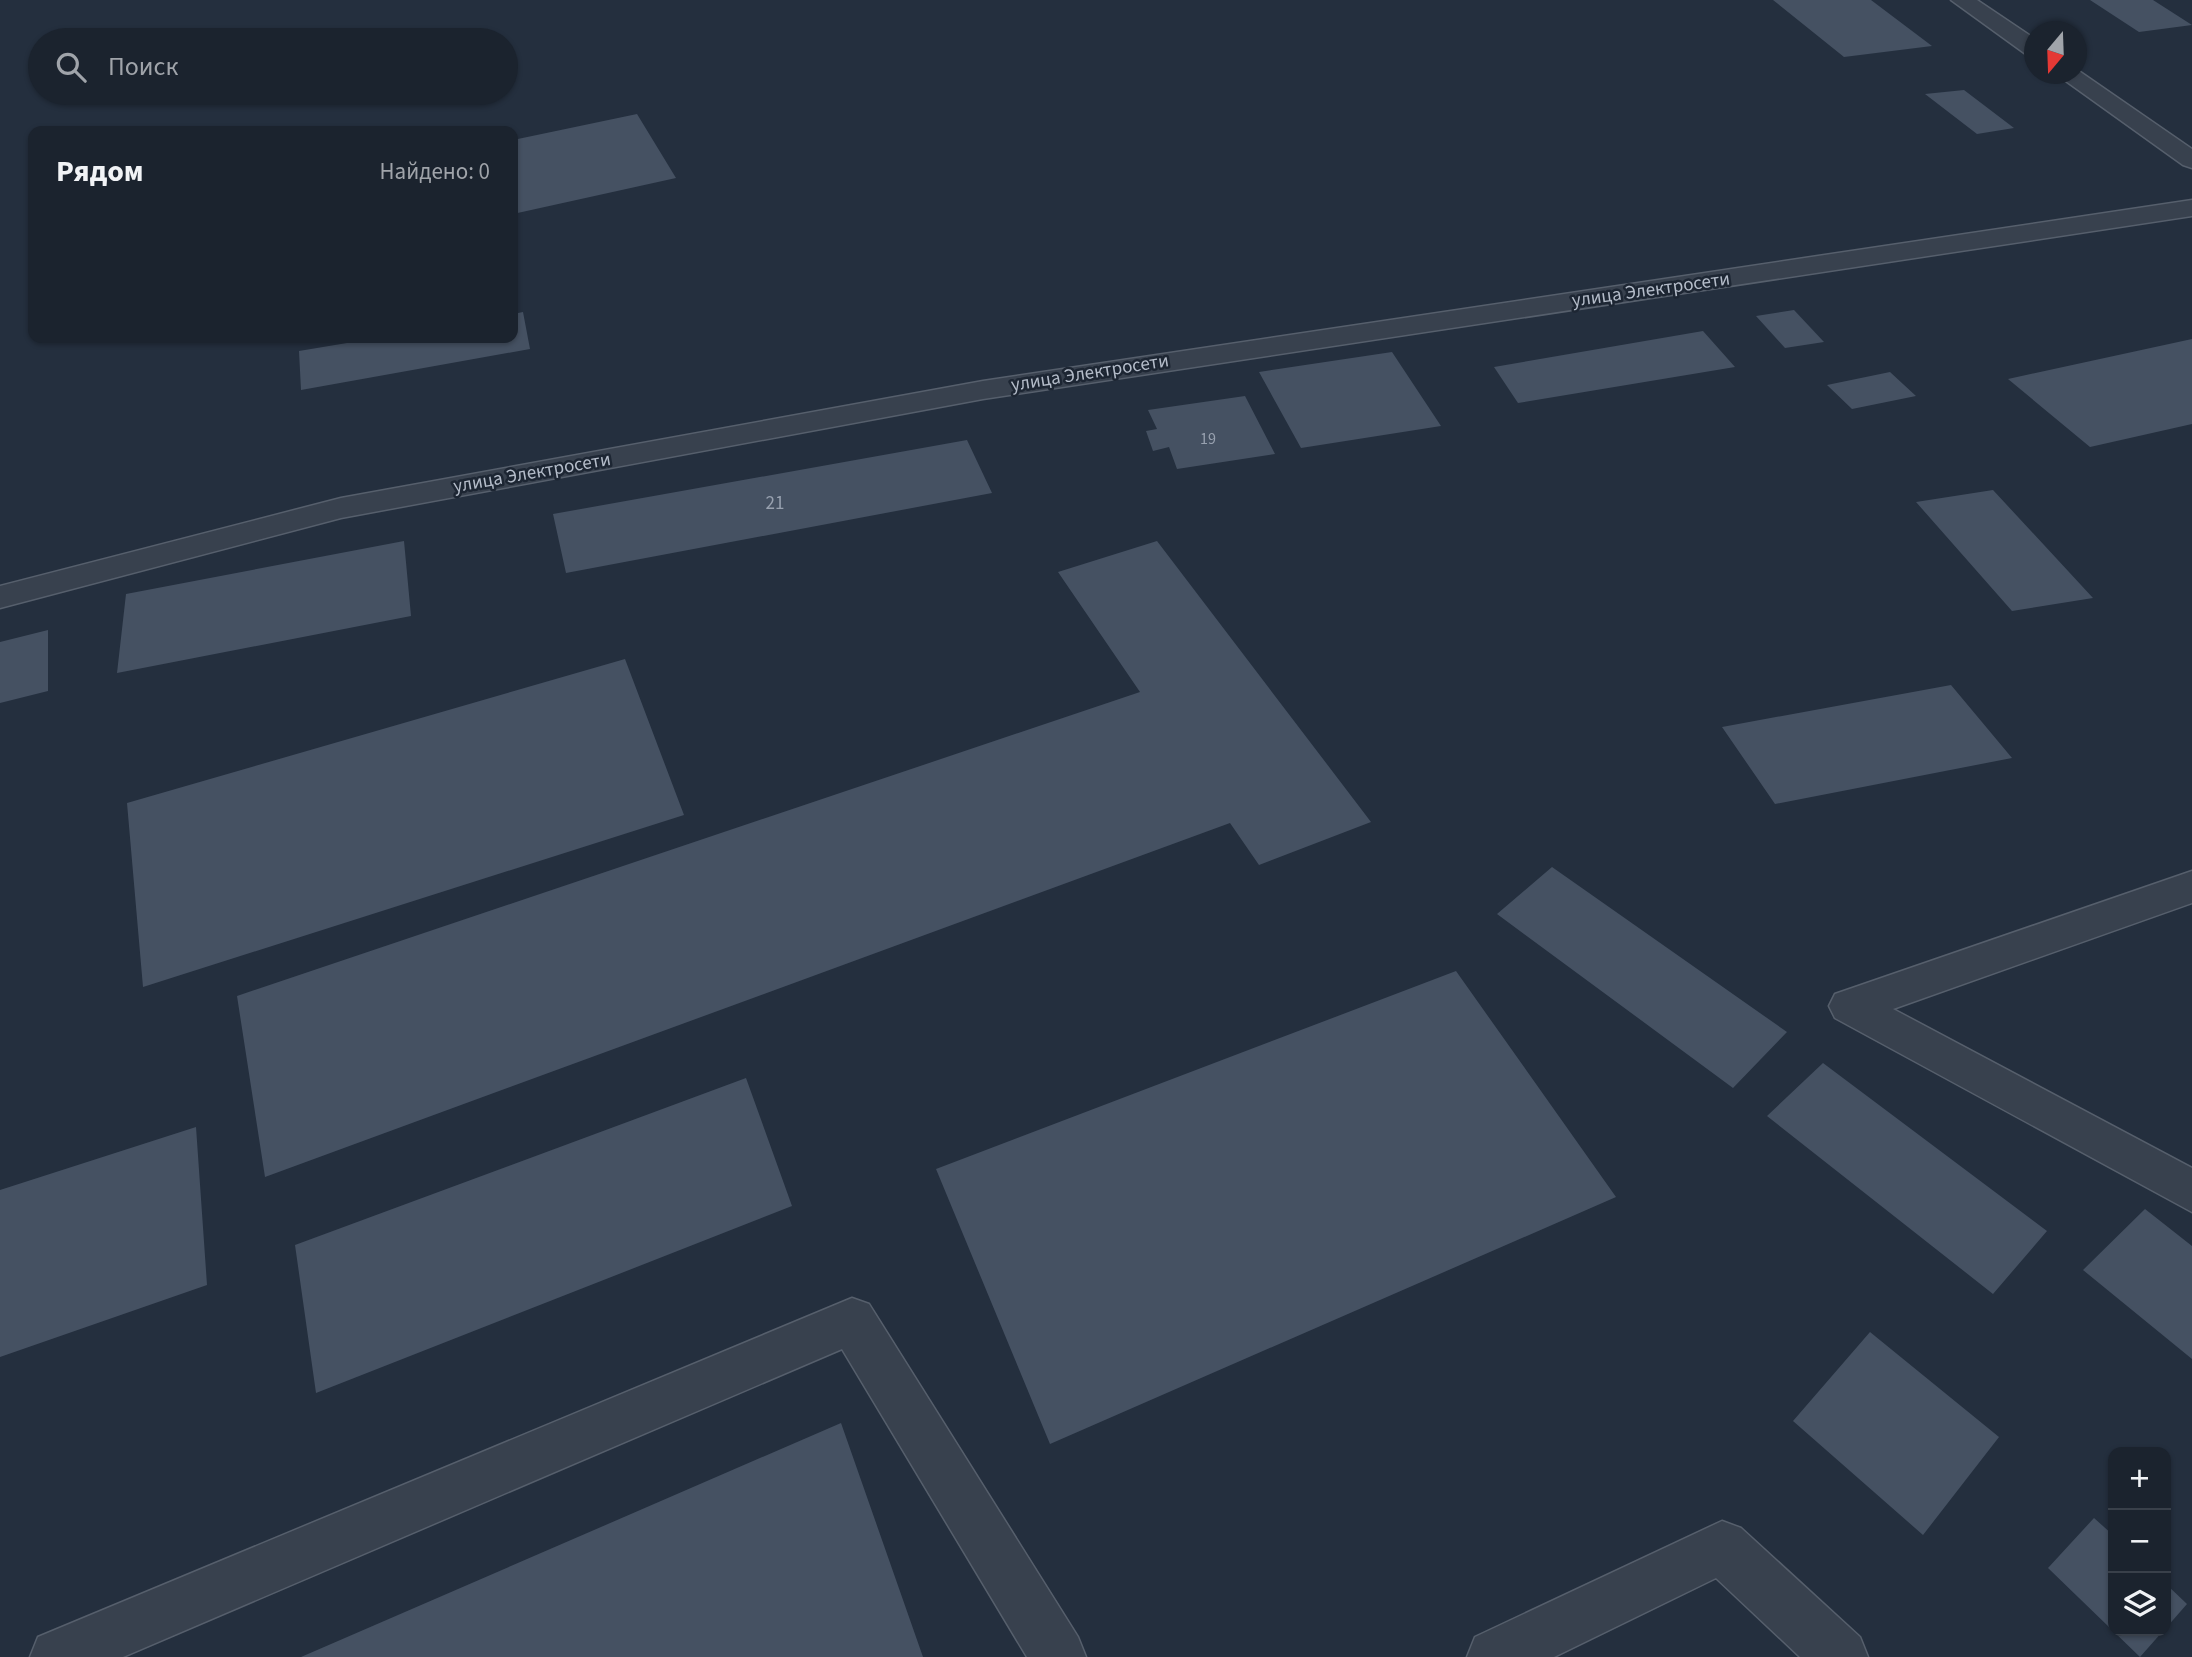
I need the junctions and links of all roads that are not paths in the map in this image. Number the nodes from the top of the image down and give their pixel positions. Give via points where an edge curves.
1 (1962, 0) edge
2 (2024, 42) edge
3 (2082, 84) edge
4 (2192, 160) edge
5 (2192, 208) edge
6 (0, 597) edge
7 (2192, 887) edge
8 (2192, 1191) edge
9 (58, 1657) edge
10 (1058, 1657) edge
11 (1495, 1657) edge
12 (1840, 1657) edge

1 - 2 street
3 - 4 street
5 - 6 street, улица Электросети via 983,390 341,508
7 - 8 street via 1850,1006
9 - 10 street via 852,1321
11 - 12 street via 1722,1547

